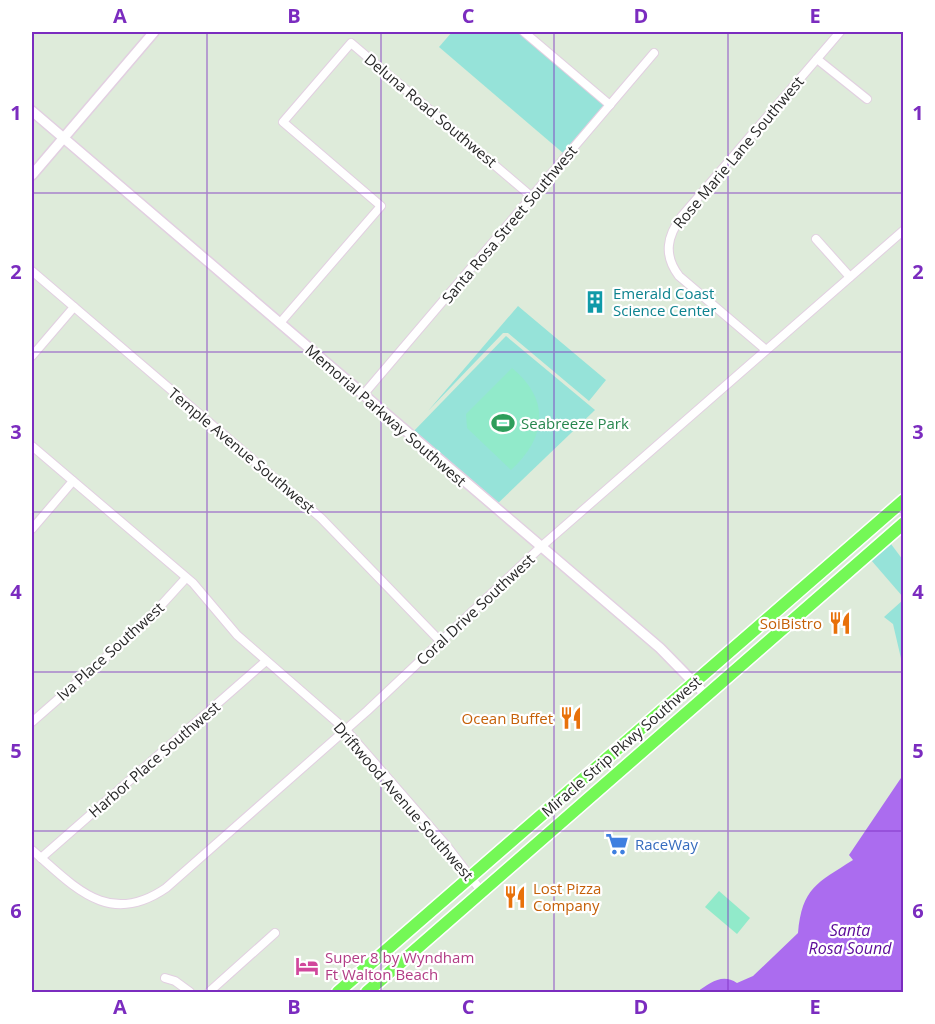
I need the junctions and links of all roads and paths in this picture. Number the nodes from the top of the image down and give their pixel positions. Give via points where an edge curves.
1 (154, 32) edge
2 (524, 32) edge
3 (840, 32) edge
4 (654, 53) dead end
5 (817, 59) junction
6 (867, 99) dead end
7 (610, 105) junction
8 (32, 111) edge
9 (64, 138) junction
10 (32, 175) edge
11 (532, 197) junction
12 (903, 230) edge
13 (816, 239) dead end
14 (32, 271) edge
15 (850, 277) junction
16 (74, 307) junction
17 (280, 323) junction
18 (766, 350) junction
19 (32, 356) edge
20 (363, 394) junction
21 (32, 446) edge
22 (73, 481) junction
23 (903, 500) edge
24 (903, 523) edge
25 (32, 529) edge
26 (541, 547) junction
27 (186, 578) junction
28 (441, 642) junction
29 (266, 661) junction
30 (694, 682) junction
31 (706, 695) junction
32 (32, 722) edge
33 (346, 730) junction
34 (32, 850) edge
35 (41, 858) junction
36 (471, 877) junction
37 (482, 892) junction
38 (274, 933) dead end
39 (165, 978) dead end
40 (190, 993) edge
41 (208, 993) edge
42 (338, 993) edge
43 (367, 993) edge

1 - 9 street
2 - 7 street
3 - 5 street, Rose Marie Lane Southwest
4 - 7 street, Santa Rosa Street Southwest
5 - 6 street
5 - 18 street, Rose Marie Lane Southwest via 669,236 669,261 678,276
7 - 11 street, Santa Rosa Street Southwest
8 - 9 street, Memorial Parkway Southwest
9 - 10 street
9 - 17 street, Memorial Parkway Southwest
11 - 17 street, Deluna Road Southwest via 351,43 283,122 381,206
11 - 20 street, Santa Rosa Street Southwest
12 - 15 street, Coral Drive Southwest
13 - 15 street
14 - 16 street, Temple Avenue Southwest
15 - 18 street, Coral Drive Southwest
16 - 19 street
16 - 28 street, Temple Avenue Southwest via 321,518
17 - 20 street, Memorial Parkway Southwest
18 - 26 street, Coral Drive Southwest
20 - 26 street, Memorial Parkway Southwest
21 - 22 street, Driftwood Avenue Southwest
22 - 25 street
22 - 27 street, Driftwood Avenue Southwest
23 - 30 highway, Miracle Strip Pkwy Southwest
24 - 31 highway, Miracle Strip Pkwy Southwest
26 - 28 street, Coral Drive Southwest
26 - 30 street, Memorial Parkway Southwest
27 - 29 street, Driftwood Avenue Southwest
27 - 32 street, Iva Place Southwest via 145,623
28 - 33 street, Coral Drive Southwest
29 - 33 street, Driftwood Avenue Southwest
29 - 35 street, Harbor Place Southwest
30 - 31 street, Memorial Parkway Southwest
30 - 36 highway, Miracle Strip Pkwy Southwest
31 - 37 highway, Miracle Strip Pkwy Southwest
33 - 35 street, Coral Drive Southwest via 166,888 143,902 117,905 97,900 78,890
33 - 36 street, Driftwood Avenue Southwest
34 - 35 street, Coral Drive Southwest
36 - 37 street, Driftwood Avenue Southwest
36 - 42 highway, Miracle Strip Pkwy Southwest
37 - 43 highway, Miracle Strip Pkwy Southwest
38 - 41 street
39 - 40 street

